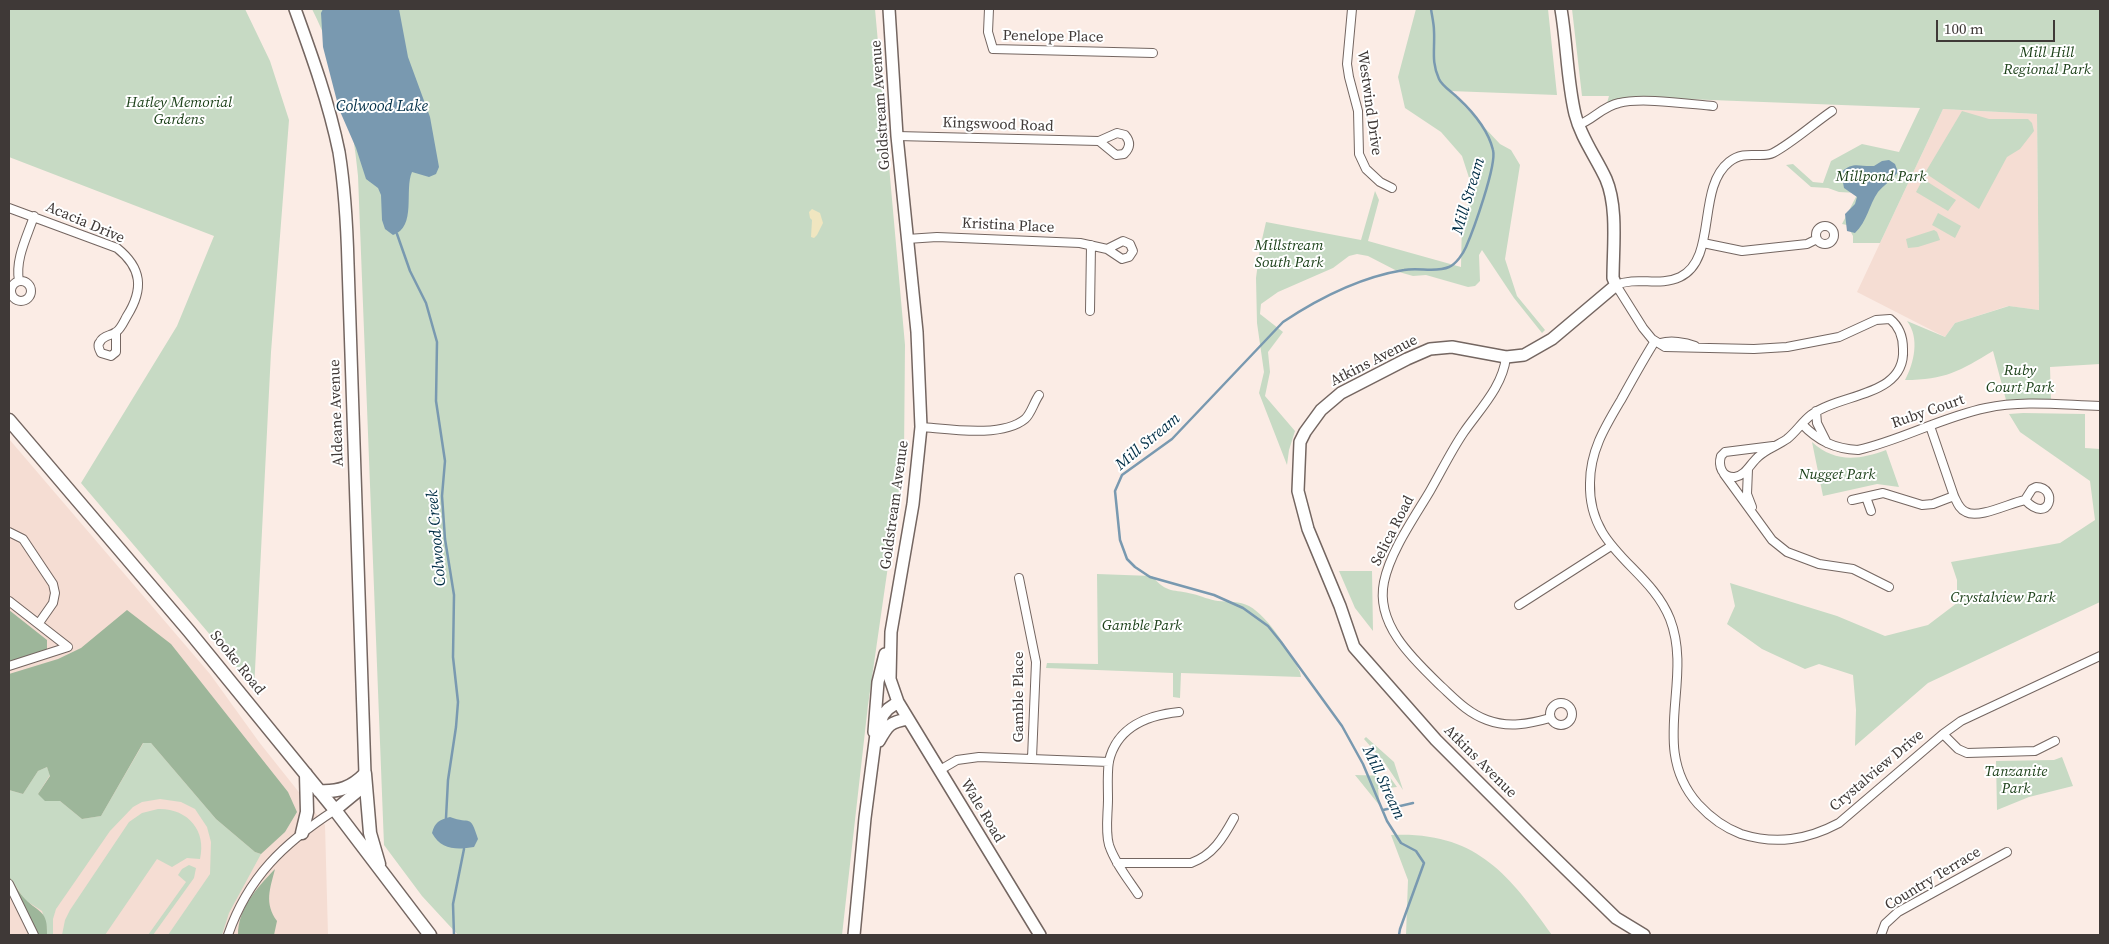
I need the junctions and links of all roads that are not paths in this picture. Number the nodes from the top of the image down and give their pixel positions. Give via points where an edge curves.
1 (295, 9) edge
2 (890, 9) edge
3 (989, 9) edge
4 (1352, 9) edge
5 (1561, 9) edge
6 (1153, 53) dead end
7 (1713, 106) dead end
8 (1832, 111) dead end
9 (1578, 125) junction
10 (897, 136) junction
11 (1099, 141) dead end
12 (1392, 188) dead end
13 (9, 208) edge
14 (34, 216) junction
15 (907, 239) junction
16 (1817, 239) dead end
17 (1703, 243) junction
18 (1091, 245) junction
19 (1107, 249) dead end
20 (19, 281) dead end
21 (1616, 285) junction
22 (1090, 311) dead end
23 (116, 332) dead end
24 (1658, 342) junction
25 (1506, 357) junction
26 (1038, 395) dead end
27 (2100, 406) edge
28 (1816, 411) junction
29 (9, 420) edge
30 (1802, 424) junction
31 (1930, 426) junction
32 (921, 428) junction
33 (1827, 443) junction
34 (1773, 446) junction
35 (1748, 469) junction
36 (1724, 473) junction
37 (1954, 496) junction
38 (1866, 497) junction
39 (1852, 500) dead end
40 (2025, 500) dead end
41 (1870, 511) dead end
42 (1754, 514) junction
43 (9, 532) edge
44 (1611, 546) junction
45 (1019, 578) dead end
46 (1889, 587) dead end
47 (9, 601) edge
48 (1519, 605) dead end
49 (39, 623) junction
50 (891, 632) junction
51 (2100, 656) edge
52 (9, 666) edge
53 (898, 702) junction
54 (1179, 712) dead end
55 (1550, 718) dead end
56 (908, 719) junction
57 (1943, 734) junction
58 (2056, 741) dead end
59 (874, 751) junction
60 (1032, 758) junction
61 (1109, 762) junction
62 (940, 770) junction
63 (306, 774) junction
64 (365, 774) junction
65 (319, 790) junction
66 (335, 810) junction
67 (1234, 818) dead end
68 (302, 833) junction
69 (2007, 852) dead end
70 (1117, 863) junction
71 (381, 873) junction
72 (9, 884) edge
73 (1138, 894) dead end
74 (34, 935) edge
75 (228, 935) edge
76 (430, 935) edge
77 (854, 935) edge
78 (1040, 935) edge
79 (1644, 935) edge
80 (1881, 935) edge

1 - 64 street, Aldeane Avenue via 328,106 343,187
2 - 10 street, Goldstream Avenue
3 - 6 street, Penelope Place via 988,32 993,49
4 - 12 street, Westwind Drive via 1347,64 1358,111 1359,154 1366,169
5 - 9 street
7 - 9 street via 1618,103
8 - 17 street via 1771,154 1747,154 1729,162 1718,175 1712,190
9 - 21 street via 1610,192
10 - 11 street, Kingswood Road
10 - 15 street, Goldstream Avenue
13 - 14 street, Acacia Drive
14 - 20 street via 20,256
14 - 23 street, Acacia Drive via 117,248 128,257 136,270 139,284 136,298
15 - 18 street, Kristina Place via 937,237
15 - 32 street, Goldstream Avenue via 917,332
16 - 17 street via 1807,244 1742,251
17 - 21 street via 1694,265 1682,276 1667,282 1634,280
18 - 19 street, Kristina Place
18 - 22 street
21 - 24 street via 1643,328
21 - 25 street, Atkins Avenue via 1541,347 1524,356
24 - 28 street via 1665,347 1686,349 1695,346 1754,349 1805,344 1883,319 1895,323 1904,354 1894,378 1875,390
24 - 44 street, Crystalview Drive via 1602,432 1591,466 1591,500 1596,519
25 - 55 street, Selica Road via 1501,377 1462,434 1389,563 1382,592 1388,622 1397,638 1416,662 1467,711 1504,725
25 - 79 street, Atkins Avenue via 1452,347 1430,349 1330,400 1300,442 1297,476 1302,509 1351,640 1360,654 1436,740 1526,830 1616,918
26 - 32 street via 1027,417 1016,425 987,430
27 - 31 street, Ruby Court via 2004,405 1966,413
28 - 30 street
28 - 33 street via 1817,423
29 - 63 main road, Sooke Road
30 - 33 street, Ruby Court via 1814,437
30 - 34 street
31 - 33 street, Ruby Court via 1858,450
31 - 37 street
32 - 50 street, Goldstream Avenue via 913,504
34 - 35 street via 1757,457
34 - 36 street via 1725,452 1720,461
35 - 36 street via 1736,476
35 - 42 street via 1747,494
36 - 42 street
37 - 38 street via 1922,505 1883,493
37 - 40 street via 1960,508 1972,514
38 - 39 street
38 - 41 street
42 - 46 street via 1772,540 1786,552 1819,564 1853,569
43 - 49 street via 23,539 53,584 53,603
44 - 48 street
44 - 57 street, Crystalview Drive via 1658,597 1670,618 1676,641 1677,665 1672,735 1682,781 1705,811 1734,831 1771,840 1792,840 1824,831 1855,810
45 - 60 street, Gamble Place via 1036,662
47 - 49 street
49 - 52 street via 68,647
50 - 53 street, Goldstream Avenue via 890,679
50 - 59 street via 878,682
51 - 57 street, Crystalview Drive via 1961,721
53 - 56 street, Wale Road
53 - 59 street via 883,715
54 - 61 street via 1160,714 1136,723 1120,738
56 - 59 street via 887,727
56 - 62 street, Wale Road
57 - 58 street via 1967,753 2036,751
59 - 77 street via 864,818
60 - 61 street
60 - 62 street via 967,758
61 - 70 street via 1107,834
62 - 78 street, Wale Road
63 - 65 main road, Sooke Road
63 - 68 main road via 307,812
64 - 65 main road via 349,788
64 - 66 street via 358,791
64 - 71 main road via 370,833
65 - 66 main road, Sooke Road
66 - 68 street
66 - 71 main road, Sooke Road
67 - 70 street via 1213,850 1191,863
68 - 75 street via 260,873 234,917
69 - 80 street, Country Terrace via 1898,912 1886,924
70 - 73 street
71 - 76 main road, Sooke Road
72 - 74 street

